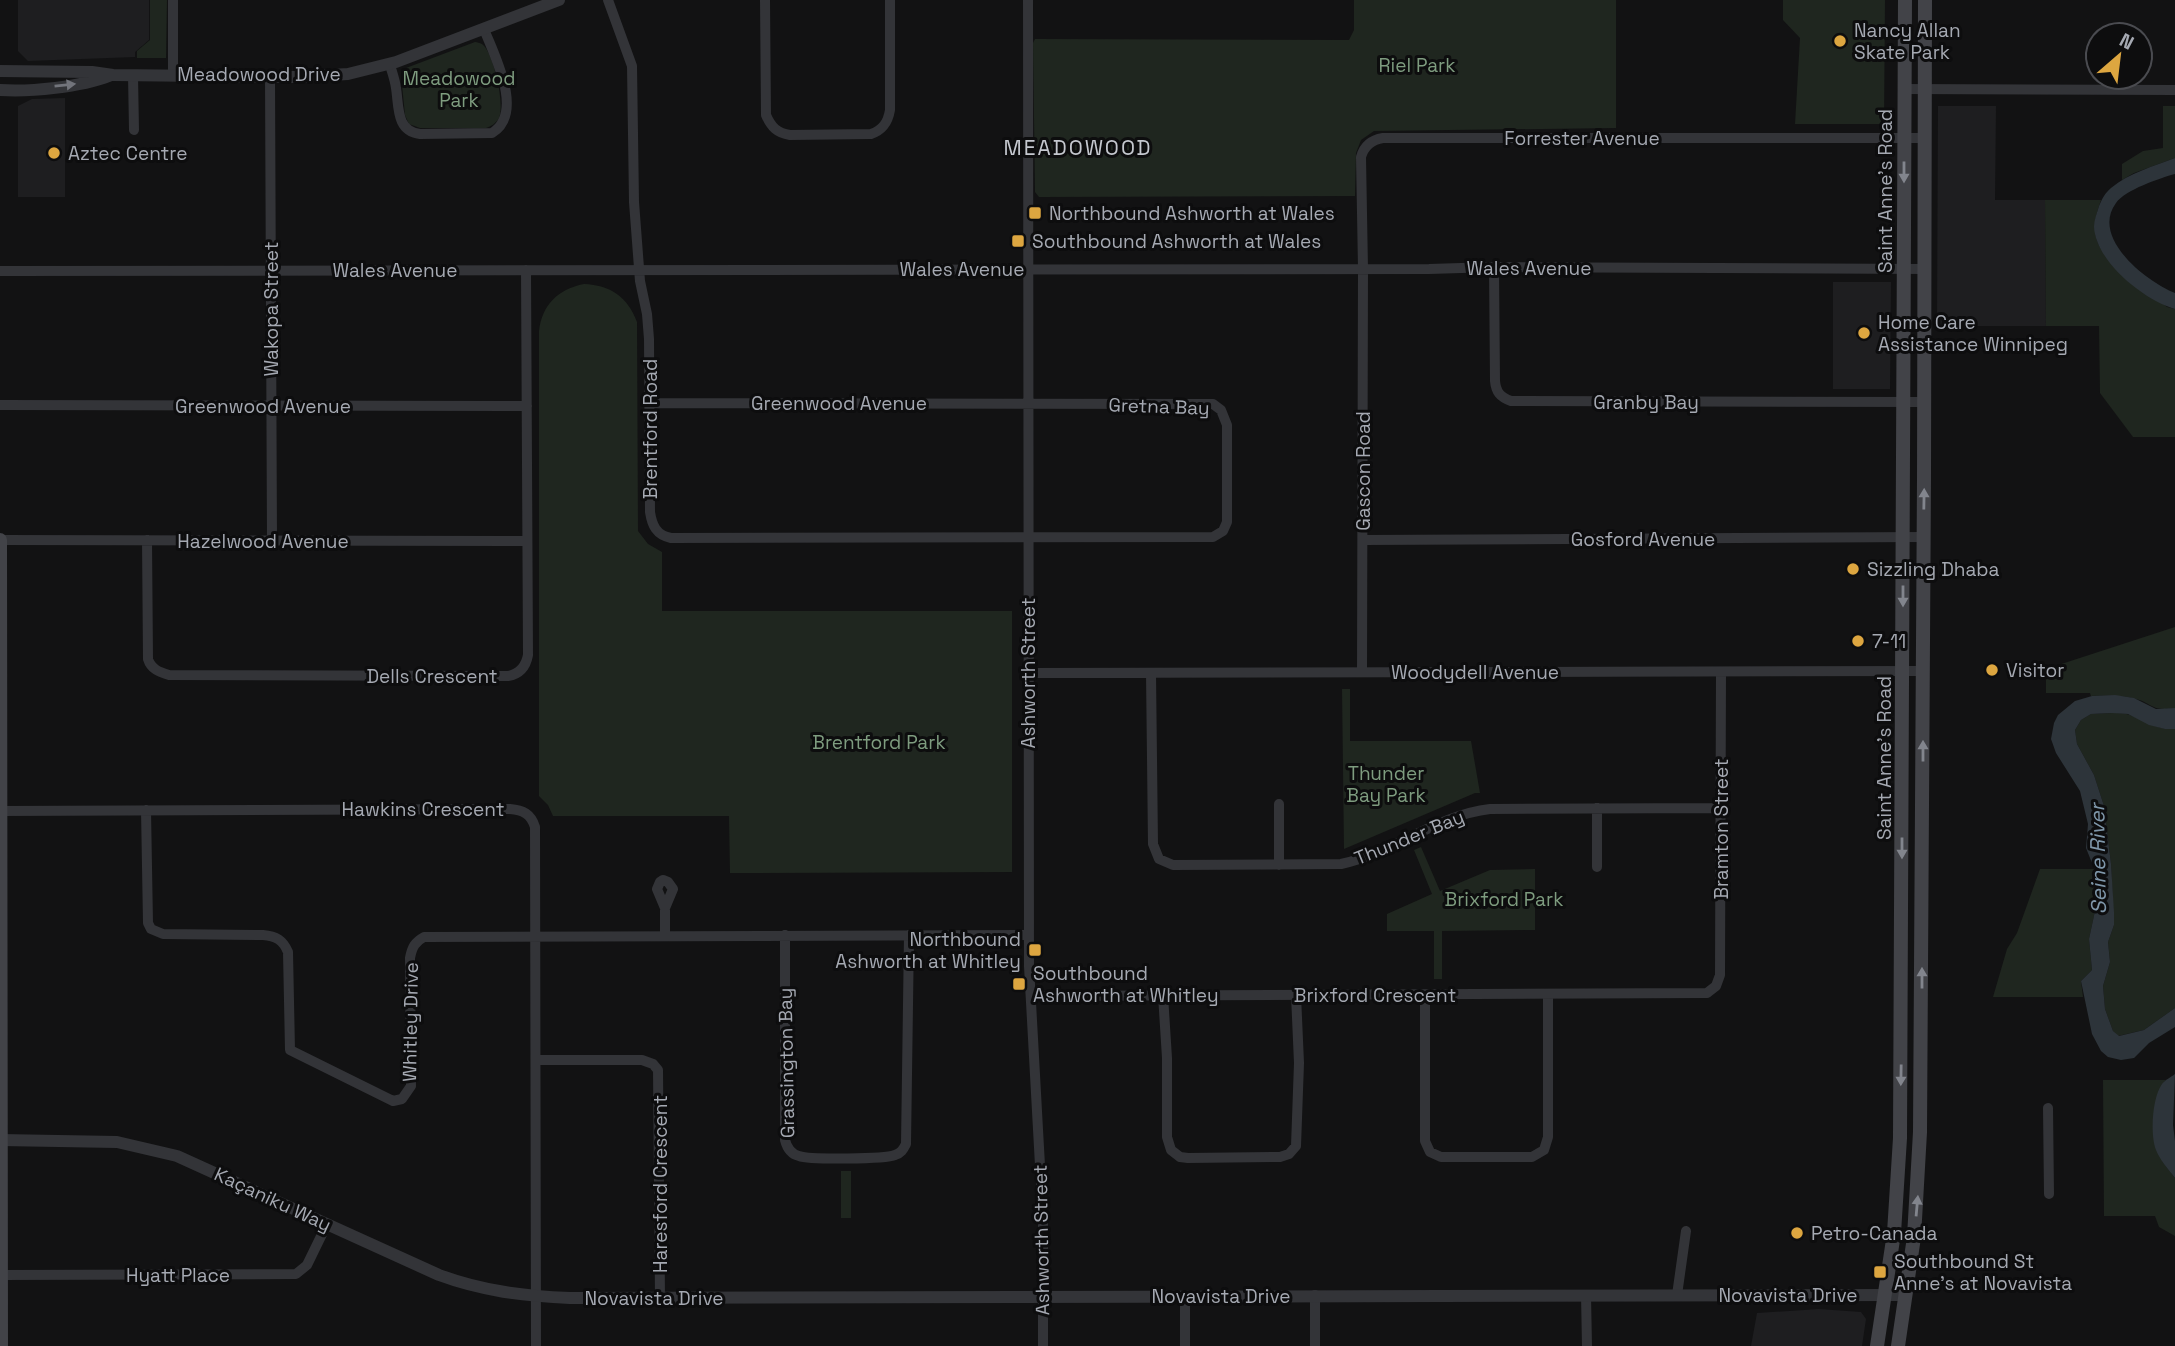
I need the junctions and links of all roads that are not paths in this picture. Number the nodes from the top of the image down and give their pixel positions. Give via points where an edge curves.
1 (173, 0) edge
2 (559, 0) edge
3 (608, 0) edge
4 (765, 0) edge
5 (890, 0) edge
6 (1028, 0) edge
7 (1925, 0) edge
8 (1904, 2) edge
9 (484, 29) junction
10 (390, 65) junction
11 (0, 71) edge
12 (113, 75) junction
13 (133, 75) junction
14 (173, 75) junction
15 (270, 77) junction
16 (1903, 89) junction
17 (1924, 89) junction
18 (0, 90) edge
19 (2175, 90) edge
20 (134, 130) dead end
21 (1905, 138) junction
22 (1925, 138) junction
23 (1494, 267) junction
24 (1027, 269) junction
25 (1363, 269) junction
26 (1904, 269) junction
27 (1924, 269) junction
28 (271, 270) junction
29 (526, 270) junction
30 (639, 270) junction
31 (0, 271) edge
32 (1903, 398) junction
33 (1924, 398) junction
34 (650, 403) junction
35 (1028, 404) junction
36 (0, 405) edge
37 (271, 405) junction
38 (527, 405) junction
39 (1903, 537) junction
40 (1923, 537) junction
41 (1027, 538) junction
42 (0, 540) edge
43 (147, 540) junction
44 (1363, 540) junction
45 (272, 541) junction
46 (527, 541) junction
47 (1903, 671) junction
48 (1923, 671) junction
49 (1721, 672) junction
50 (1151, 673) junction
51 (1362, 673) junction
52 (1028, 674) junction
53 (0, 676) edge
54 (1279, 804) dead end
55 (1597, 808) junction
56 (1721, 808) junction
57 (146, 810) junction
58 (0, 811) edge
59 (1279, 865) junction
60 (1597, 867) dead end
61 (664, 908) dead end
62 (785, 935) junction
63 (909, 935) junction
64 (1029, 935) junction
65 (535, 936) junction
66 (665, 936) junction
67 (1716, 986) joint
68 (1548, 994) junction
69 (1163, 995) junction
70 (1296, 995) junction
71 (1425, 995) junction
72 (1031, 996) junction
73 (536, 1060) junction
74 (2048, 1108) dead end
75 (0, 1140) edge
76 (2049, 1194) dead end
77 (327, 1224) junction
78 (1686, 1231) dead end
79 (1, 1275) edge
80 (1315, 1295) junction
81 (1586, 1295) junction
82 (1677, 1295) junction
83 (1885, 1295) junction
84 (1906, 1295) junction
85 (1043, 1296) junction
86 (1185, 1296) junction
87 (536, 1297) junction
88 (660, 1298) junction
89 (1, 1346) edge
90 (536, 1346) edge
91 (1043, 1346) edge
92 (1185, 1346) edge
93 (1315, 1346) edge
94 (1587, 1346) edge
95 (1877, 1346) edge
96 (1898, 1346) edge

1 - 14 street
2 - 9 street, Meadowood Drive
3 - 30 street, Brentford Road via 632,66
4 - 5 street via 766,115 777,131 790,135 871,134 887,123
6 - 24 street, Ashworth Street
7 - 17 main road, Saint Anne's Road
8 - 16 main road, Saint Anne's Road
9 - 10 street, Meadowood Drive
9 - 10 street via 506,89 506,117 492,133 420,134 406,130
10 - 15 street, Meadowood Drive via 337,76
11 - 12 street, Meadowood Drive
12 - 13 street, Meadowood Drive
18 -> 12 street, Meadowood Drive via 92,83
13 - 14 street, Meadowood Drive
13 - 20 street
14 - 15 street, Meadowood Drive
15 - 28 street, Wakopa Street
16 - 17 street
16 - 21 main road, Saint Anne's Road
17 - 19 street
17 - 22 main road, Saint Anne's Road
21 - 22 street, Forrester Avenue
21 - 25 street, Forrester Avenue via 1376,139 1362,157
21 -> 26 main road, Saint Anne's Road
22 - 27 main road, Saint Anne's Road
23 - 25 street, Wales Avenue
23 - 26 street, Wales Avenue
23 - 32 street, Granby Bay via 1495,381 1501,396 1511,401
24 - 25 street, Wales Avenue
24 - 30 street, Wales Avenue
24 - 35 street, Ashworth Street
25 - 44 street, Gascon Road
26 - 27 street, Wales Avenue
26 - 32 main road, Saint Anne's Road
27 - 33 main road, Saint Anne's Road
28 - 29 street, Wales Avenue
28 - 31 street, Wales Avenue
28 - 37 street, Wakopa Street
29 - 30 street, Wales Avenue
29 - 38 street, Dells Crescent
30 - 34 street, Brentford Road via 648,324
32 - 33 main road
32 - 39 main road, Saint Anne's Road
40 -> 33 main road, Saint Anne's Road
34 - 35 street, Greenwood Avenue
34 - 41 street, Brentford Road via 650,512 653,526 665,537
35 - 41 street, Ashworth Street
35 - 41 street, Gretna Bay via 1213,404 1226,417 1228,497 1227,522 1213,537
36 - 37 street, Greenwood Avenue
37 - 38 street, Greenwood Avenue
37 - 45 street, Wakopa Street
38 - 46 street, Dells Crescent
39 - 40 street, Gosford Avenue
39 - 44 street, Gosford Avenue
39 -> 47 main road, Saint Anne's Road
40 - 48 main road, Saint Anne's Road
41 - 52 street, Ashworth Street
42 - 43 street, Hazelwood Avenue
42 - 53 main road
43 - 45 street, Hazelwood Avenue
43 - 46 street, Dells Crescent via 148,659 154,668 169,675 267,676 513,675 527,660
44 - 51 street, Gascon Road
45 - 46 street, Hazelwood Avenue
47 - 48 street, Woodydell Avenue
47 - 49 street, Woodydell Avenue
47 -> 83 main road, Saint Anne's Road via 1900,1152
84 -> 48 main road, Saint Anne's Road via 1920,1132
49 - 51 street, Woodydell Avenue
49 - 56 street, Bramton Street
50 - 51 street, Woodydell Avenue
50 - 52 street, Woodydell Avenue
50 - 59 street, Thunder Bay via 1152,836 1157,855 1173,865
52 - 64 street, Ashworth Street
53 - 58 main road
54 - 59 street
55 - 56 street, Thunder Bay
55 - 59 street, Thunder Bay via 1479,810 1359,859 1332,865
55 - 60 street
56 - 67 street, Bramton Street via 1720,975
57 - 58 street, Hawkins Crescent
57 - 65 street, Hawkins Crescent via 522,811 535,827
57 - 65 street, Whitley Drive via 151,929 163,934 279,939 288,952 290,1050 393,1101 402,1099 411,1086 410,958 416,941 432,936
58 - 75 main road
61 - 66 street
62 - 63 street, Whitley Drive
62 - 63 street, Grassington Bay via 785,1140 799,1156 889,1157 904,1149 908,1139
62 - 66 street, Whitley Drive
63 - 64 street, Whitley Drive
64 - 72 street, Ashworth Street
65 - 66 street, Whitley Drive
65 - 73 street, Hawkins Crescent
67 - 68 street, Brixford Crescent via 1702,994
68 - 71 street, Brixford Crescent
68 - 71 street via 1548,1137 1544,1150 1532,1157 1441,1157 1430,1152 1425,1141
69 - 70 street, Brixford Crescent
69 - 70 street via 1167,1137 1171,1150 1188,1158 1280,1157 1296,1146
69 - 72 street, Brixford Crescent
70 - 71 street, Brixford Crescent
72 - 85 street, Ashworth Street
73 - 87 street, Hawkins Crescent
73 - 88 street, Haresford Crescent via 642,1060 658,1070
74 - 76 street
75 - 77 street, Kaçaniku Way via 102,1141 145,1147 190,1161
75 - 79 main road
77 - 79 street, Hyatt Place via 307,1265 296,1273
77 - 87 street, Kaçaniku Way via 463,1284
78 - 82 street
79 - 89 main road
80 - 81 street, Novavista Drive
80 - 86 street, Novavista Drive
80 - 93 street
81 - 82 street, Novavista Drive
81 - 94 street
82 - 83 street, Novavista Drive
83 - 84 street, Novavista Drive
83 - 95 main road, Saint Anne's Road
84 - 96 main road, Saint Anne's Road
85 - 86 street, Novavista Drive
85 - 88 street, Novavista Drive
85 - 91 street, Ashworth Street
86 - 92 street
87 - 88 street, Novavista Drive
87 - 90 street, Hawkins Crescent

